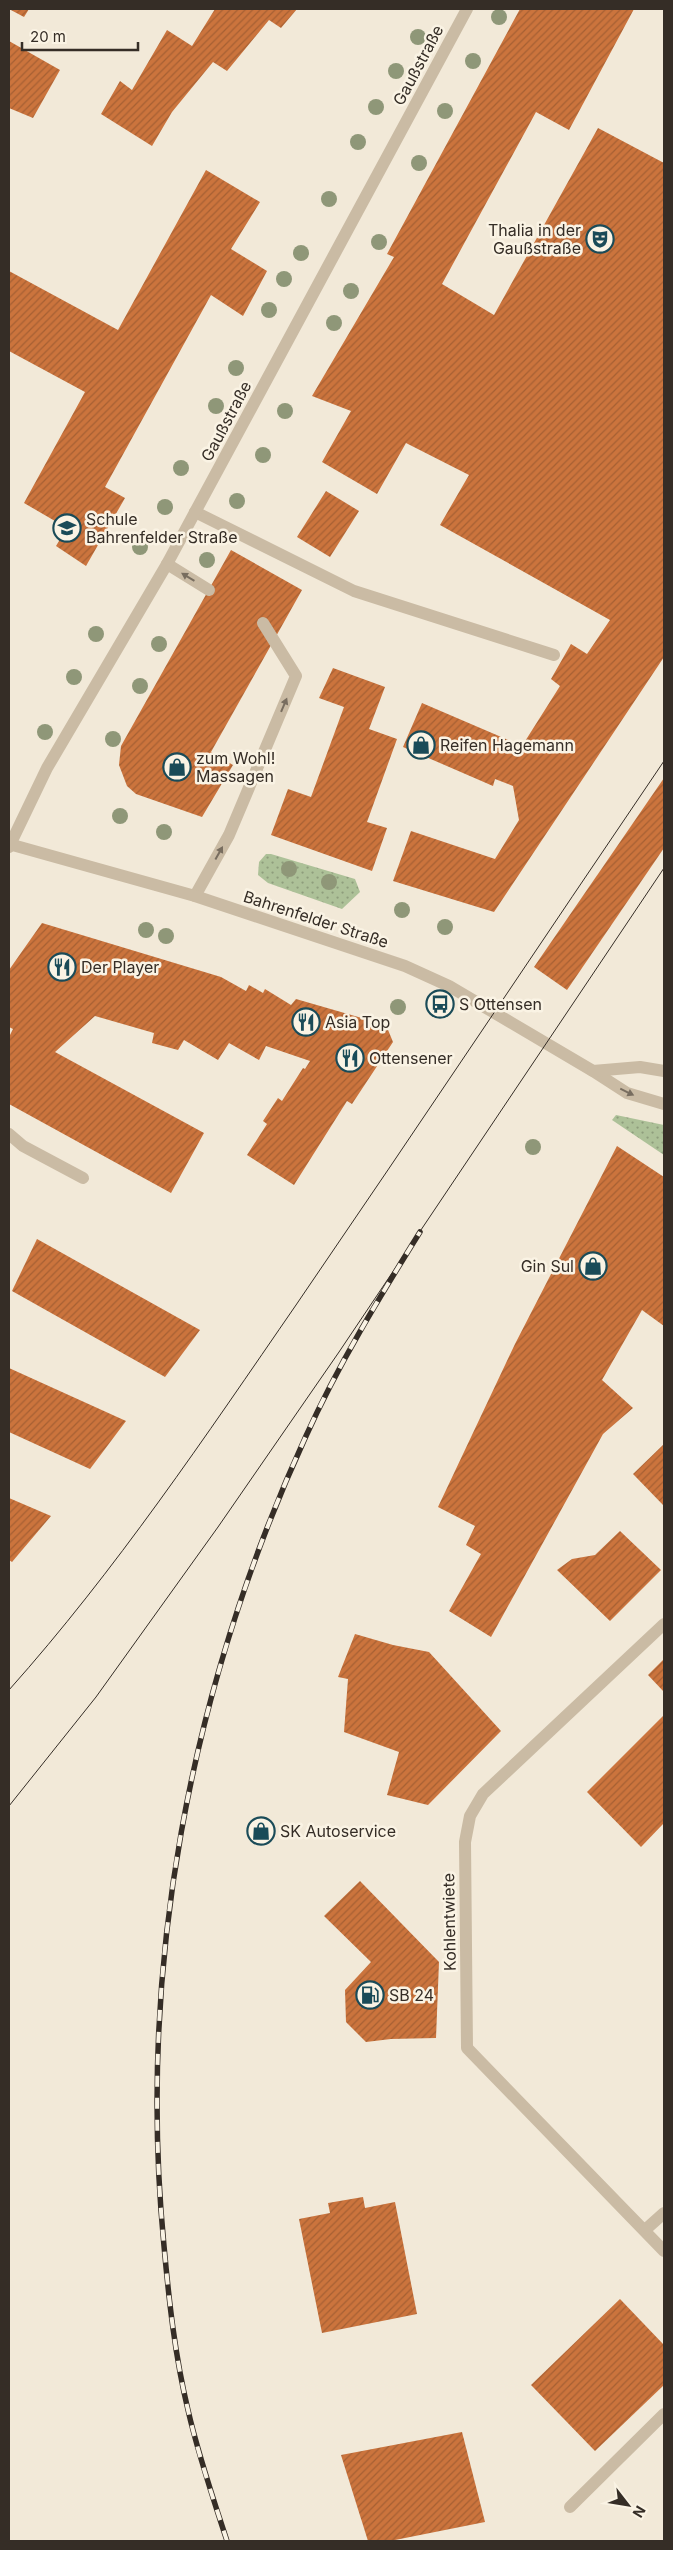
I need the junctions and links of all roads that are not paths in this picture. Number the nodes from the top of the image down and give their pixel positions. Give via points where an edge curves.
1 (467, 9) edge
2 (195, 512) junction
3 (167, 564) junction
4 (209, 590) dead end
5 (263, 623) dead end
6 (554, 655) dead end
7 (9, 845) edge
8 (195, 896) junction
9 (593, 1070) junction
10 (664, 1071) edge
11 (664, 1104) edge
12 (9, 1134) edge
13 (83, 1178) dead end
14 (664, 1624) edge
15 (664, 2212) edge
16 (645, 2230) junction
17 (664, 2251) edge
18 (664, 2414) edge
19 (570, 2506) dead end

1 - 2 street, Gaußstraße
2 - 3 street, Gaußstraße
2 - 6 street via 354,591
4 -> 3 street
3 - 7 street, Gaußstraße via 47,768
8 -> 5 street via 229,835 296,676
7 - 8 street, Bahrenfelder Straße
8 - 9 street, Bahrenfelder Straße via 405,966 449,986
9 - 10 street via 640,1067
9 -> 11 street, Bahrenfelder Straße via 627,1093
12 - 13 street via 23,1146
14 - 16 street, Kohlentwiete via 483,1794 470,1816 464,1842 467,2048
15 - 16 street
16 - 17 street, Kohlentwiete
18 - 19 street

